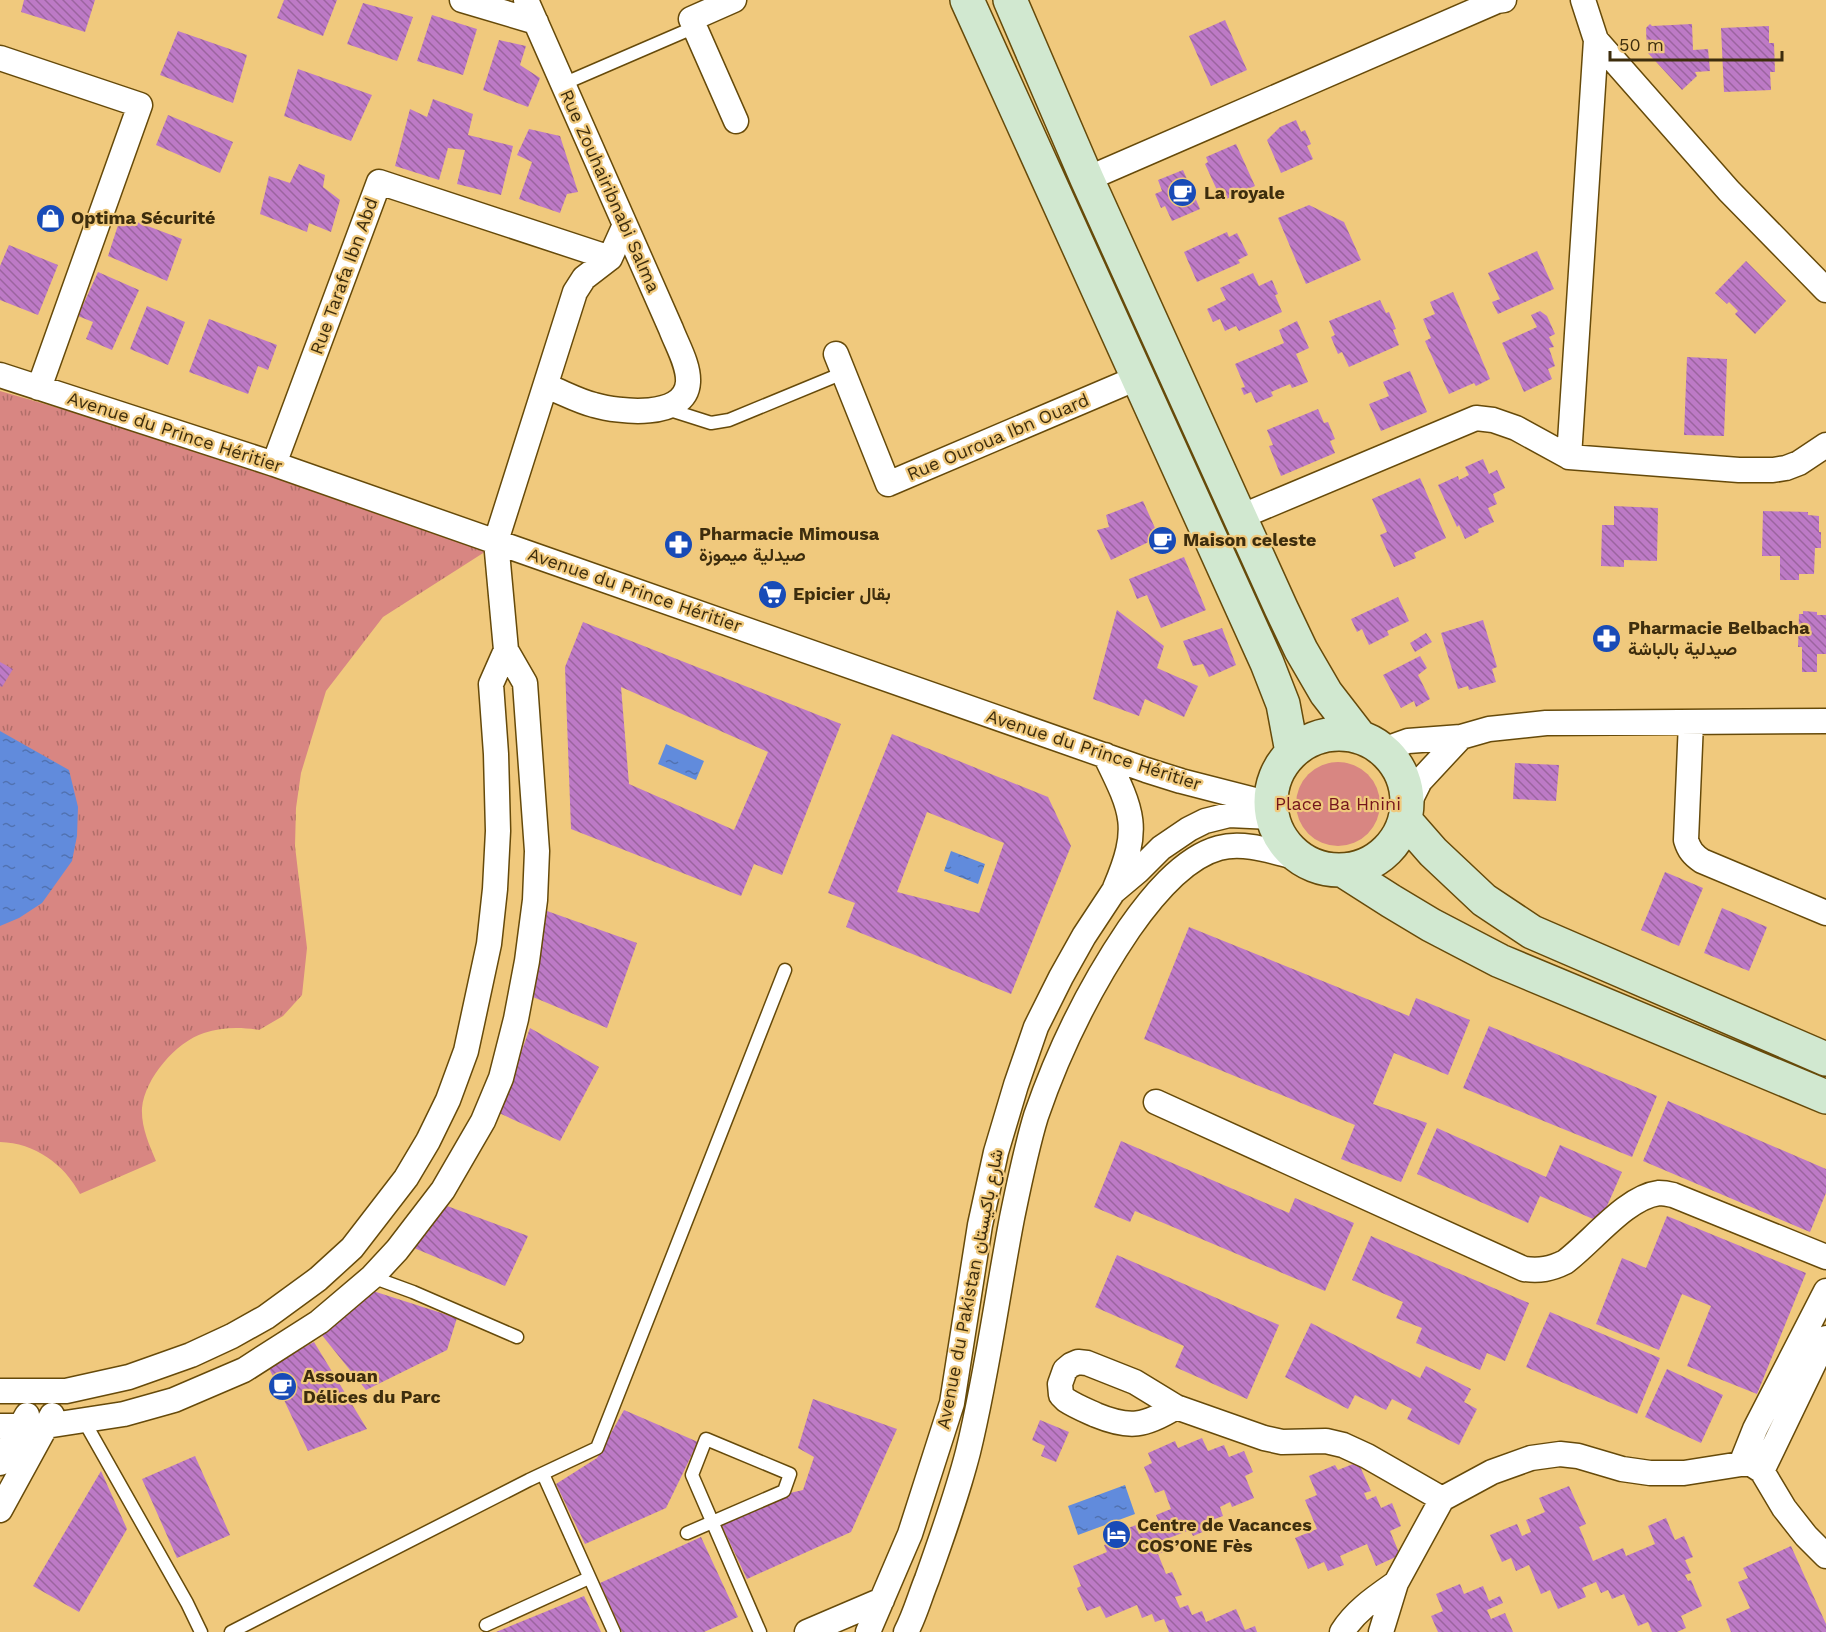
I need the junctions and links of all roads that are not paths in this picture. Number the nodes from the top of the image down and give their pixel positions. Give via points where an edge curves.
1 (462, 0) edge
2 (526, 0) edge
3 (735, 0) edge
4 (967, 0) edge
5 (1010, 0) edge
6 (1504, 0) edge
7 (1583, 0) edge
8 (536, 22) junction
9 (695, 27) junction
10 (1596, 40) junction
11 (0, 58) edge
12 (563, 84) junction
13 (736, 121) dead end
14 (1087, 179) junction
15 (624, 227) junction
16 (610, 258) junction
17 (1826, 290) edge
18 (839, 364) joint
19 (0, 375) edge
20 (1137, 378) junction
21 (546, 386) junction
22 (39, 388) junction
23 (664, 408) junction
24 (1826, 445) edge
25 (1569, 457) junction
26 (274, 464) junction
27 (1240, 517) junction
28 (496, 541) junction
29 (506, 650) junction
30 (1826, 721) edge
31 (1691, 722) junction
32 (1461, 737) junction
33 (1371, 743) junction
34 (1292, 752) junction
35 (1105, 755) junction
36 (1271, 810) junction
37 (1406, 813) junction
38 (497, 846) junction
39 (537, 851) junction
40 (1299, 858) junction
41 (1344, 870) junction
42 (1113, 892) junction
43 (1826, 913) edge
44 (785, 970) dead end
45 (1826, 1059) edge
46 (1826, 1097) edge
47 (1156, 1102) dead end
48 (1826, 1257) edge
49 (372, 1277) junction
50 (1826, 1291) edge
51 (518, 1336) dead end
52 (1826, 1338) edge
53 (0, 1391) edge
54 (66, 1391) junction
55 (40, 1392) junction
56 (1176, 1407) dead end
57 (84, 1421) junction
58 (10, 1426) edge
59 (46, 1426) junction
60 (0, 1463) edge
61 (1751, 1468) junction
62 (543, 1474) junction
63 (1442, 1499) junction
64 (0, 1510) edge
65 (712, 1521) junction
66 (687, 1533) dead end
67 (1826, 1556) edge
68 (589, 1578) junction
69 (1396, 1583) junction
70 (882, 1600) junction
71 (486, 1625) dead end
72 (912, 1631) edge
73 (201, 1632) edge
74 (231, 1632) edge
75 (614, 1632) edge
76 (760, 1632) edge
77 (807, 1632) edge
78 (868, 1632) edge
79 (1342, 1632) edge
80 (1381, 1632) edge

1 - 8 street
2 - 8 street, Rue Zouhairibnabi Salma
3 - 9 street via 691,19
4 - 20 main road
5 - 14 main road
6 - 14 street
7 - 10 street
8 - 12 street, Rue Zouhairibnabi Salma
9 - 12 lane
9 - 13 street
10 - 17 street via 1729,191
10 - 25 street
11 - 22 street via 140,105
12 - 15 street, Rue Zouhairibnabi Salma
14 - 27 main road
15 - 16 street
15 - 23 street, Rue Zouhairibnabi Salma via 683,358 686,392
16 - 21 street via 584,278 575,292
16 - 26 street, Rue Tarafa Ibn Abd via 379,182
18 - 20 street, Rue Ouroua Ibn Ouard via 888,484
18 - 23 lane via 729,420 711,423
19 - 22 street, Avenue du Prince Héritier
20 - 34 main road via 1267,663 1283,704
21 - 23 street via 594,405 636,411
21 - 28 street
22 - 26 street, Avenue du Prince Héritier
24 - 25 street via 1799,463 1773,470
25 - 27 street via 1516,428 1476,418
26 - 28 street, Avenue du Prince Héritier
27 - 33 main road via 1301,650 1326,693
28 - 29 street
28 - 35 street, Avenue du Prince Héritier
29 - 38 street via 491,684
29 - 39 street via 525,683
30 - 31 street
31 - 32 street via 1546,723 1489,729
31 - 43 street via 1686,840 1689,850 1702,861
32 - 33 street
32 - 37 street via 1420,781
33 - 34 main road via 1340,734 1320,736
33 - 37 main road via 1394,762 1401,775 1406,788
34 - 36 main road via 1272,785
35 - 36 street, Avenue du Prince Héritier
35 - 42 street via 1122,789 1131,826 1126,862
36 - 40 main road via 1276,831
36 - 42 street, Avenue du Pakistan شارع باكيستان via 1229,815 1189,829 1161,848
37 - 41 main road via 1397,838 1385,853 1369,864
37 - 45 main road via 1433,852 1484,900 1532,932
38 - 39 street
38 - 54 street via 489,944 466,1051 428,1141 379,1214 352,1248 318,1279 266,1317 191,1355 129,1377
39 - 49 street via 527,961 501,1078 483,1121 443,1191
40 - 41 main road via 1320,868
40 - 72 street, Avenue du Pakistan شارع باكيستان via 1242,846 1208,851 1193,860 1143,908 1084,1002 1058,1055 1036,1118 1018,1188 968,1451
41 - 46 main road via 1431,925 1500,961
42 - 70 street, Avenue du Pakistan شارع باكيستان via 1084,936 1036,1026 1016,1085 980,1225 952,1403 910,1534
44 - 62 lane via 597,1448
47 - 48 street via 1524,1269 1539,1270 1565,1262 1625,1209 1661,1193
49 - 51 lane
49 - 57 street via 319,1322 243,1370 174,1400
50 - 61 street via 1755,1429
52 - 61 street
53 - 55 street
54 - 55 street
54 - 59 street
55 - 58 street
56 - 63 street via 1264,1438 1343,1445
57 - 59 street
57 - 73 lane
58 - 59 street
58 - 60 street
59 - 64 street
61 - 63 street via 1650,1473 1560,1454 1531,1458 1492,1472
61 - 67 street
62 - 68 lane
62 - 74 lane
63 - 69 street
65 - 65 lane via 692,1475 706,1439 790,1474 784,1491
65 - 66 lane
65 - 76 lane
68 - 71 lane
68 - 75 lane
69 - 79 street via 1370,1601
69 - 80 street
70 - 77 street
70 - 78 street, Avenue du Pakistan شارع باكيستان

